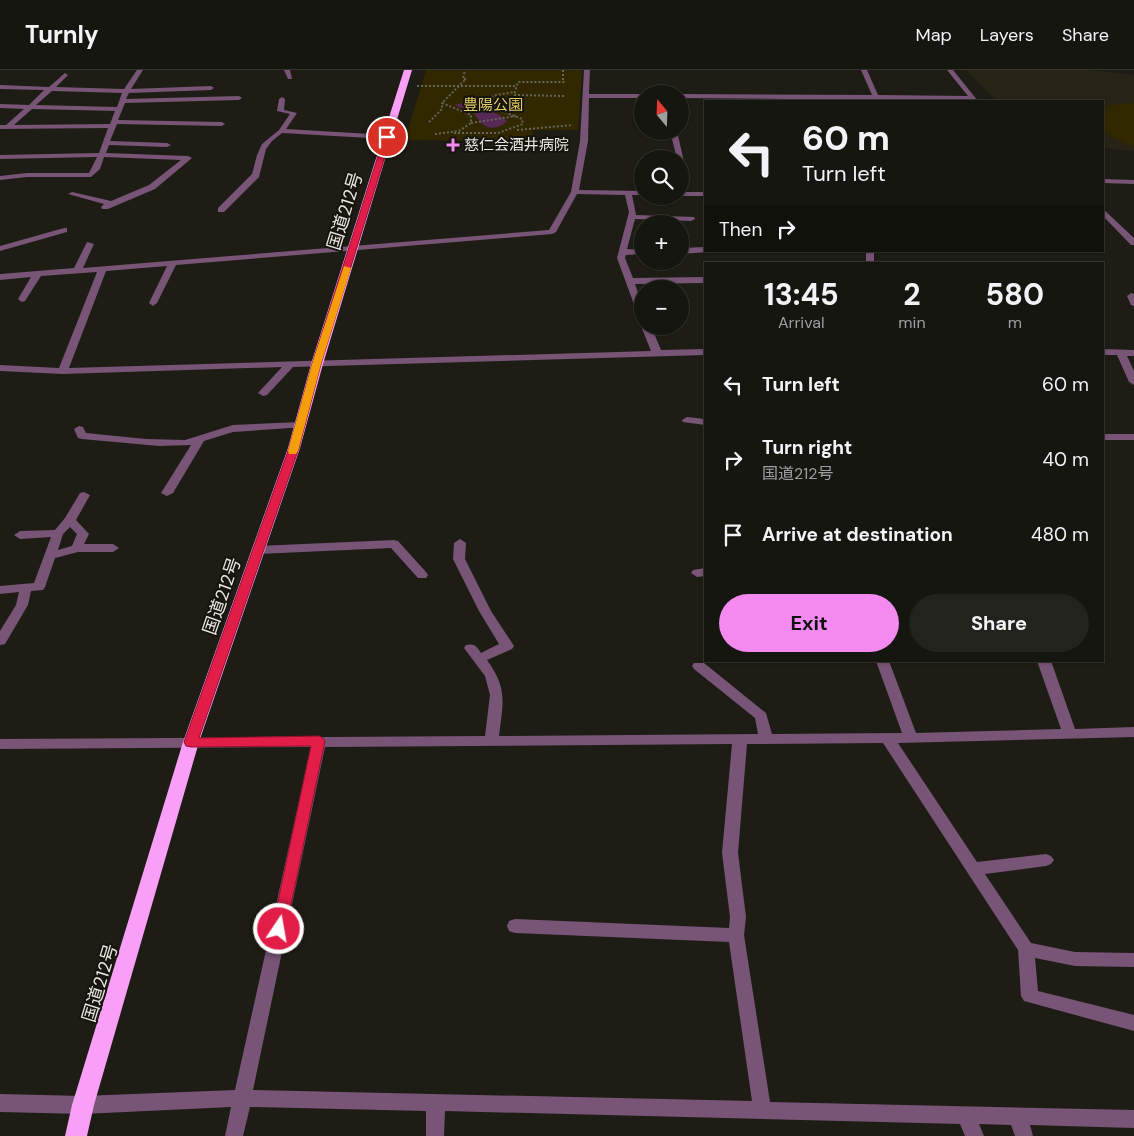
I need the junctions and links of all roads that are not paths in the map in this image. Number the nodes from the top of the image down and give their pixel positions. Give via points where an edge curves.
1 (140, 70) edge
2 (287, 70) edge
3 (408, 70) edge
4 (587, 70) edge
5 (864, 70) edge
6 (950, 70) edge
7 (65, 75) dead end
8 (22, 78) dead end
9 (290, 78) dead end
10 (0, 87) edge
11 (10, 87) junction
12 (50, 88) junction
13 (211, 88) dead end
14 (126, 91) junction
15 (586, 96) junction
16 (634, 96) edge
17 (689, 96) edge
18 (239, 98) dead end
19 (282, 99) dead end
20 (759, 99) edge
21 (798, 99) edge
22 (874, 99) edge
23 (974, 100) edge
24 (123, 101) junction
25 (0, 106) edge
26 (30, 106) junction
27 (120, 109) junction
28 (115, 124) junction
29 (222, 124) dead end
30 (0, 127) edge
31 (8, 127) junction
32 (281, 131) junction
33 (387, 137) junction
34 (106, 143) junction
35 (167, 144) dead end
36 (100, 155) junction
37 (0, 157) edge
38 (4, 178) edge
39 (1104, 181) edge
40 (1134, 182) edge
41 (0, 187) edge
42 (575, 192) junction
43 (634, 193) edge
44 (72, 194) dead end
45 (689, 194) edge
46 (704, 194) edge
47 (634, 202) edge
48 (221, 210) dead end
49 (1104, 212) edge
50 (632, 217) junction
51 (691, 218) dead end
52 (64, 230) dead end
53 (1134, 243) edge
54 (90, 244) dead end
55 (0, 248) edge
56 (352, 250) junction
57 (704, 250) edge
58 (689, 251) edge
59 (623, 252) junction
60 (634, 252) edge
61 (172, 265) junction
62 (102, 270) junction
63 (77, 272) junction
64 (36, 275) junction
65 (0, 277) edge
66 (704, 280) edge
67 (630, 281) junction
68 (634, 293) edge
69 (22, 299) dead end
70 (153, 303) dead end
71 (649, 335) edge
72 (704, 352) edge
73 (1104, 352) edge
74 (656, 353) junction
75 (1121, 353) junction
76 (1134, 353) edge
77 (317, 364) junction
78 (290, 365) junction
79 (0, 368) edge
80 (63, 371) junction
81 (1134, 382) edge
82 (263, 393) dead end
83 (687, 420) dead end
84 (704, 422) edge
85 (300, 425) junction
86 (79, 429) dead end
87 (1104, 437) edge
88 (1134, 437) edge
89 (199, 441) junction
90 (167, 493) dead end
91 (84, 495) dead end
92 (70, 520) junction
93 (58, 533) junction
94 (20, 535) dead end
95 (460, 543) dead end
96 (77, 548) junction
97 (113, 548) dead end
98 (258, 550) junction
99 (50, 556) junction
100 (422, 574) dead end
101 (26, 588) junction
102 (0, 590) edge
103 (0, 641) edge
104 (470, 648) dead end
105 (479, 659) junction
106 (882, 662) edge
107 (1044, 662) edge
108 (699, 666) dead end
109 (1134, 732) edge
110 (1070, 734) junction
111 (886, 737) junction
112 (740, 738) junction
113 (766, 738) junction
114 (911, 738) junction
115 (491, 740) junction
116 (319, 741) junction
117 (191, 742) junction
118 (0, 744) edge
119 (1046, 860) dead end
120 (973, 869) junction
121 (515, 926) dead end
122 (736, 934) junction
123 (1026, 950) junction
124 (1134, 960) edge
125 (1134, 1024) edge
126 (243, 1098) junction
127 (436, 1102) junction
128 (0, 1103) edge
129 (83, 1105) junction
130 (762, 1110) junction
131 (965, 1115) junction
132 (1018, 1116) junction
133 (1134, 1119) edge
134 (76, 1136) edge
135 (234, 1136) edge
136 (435, 1136) edge
137 (975, 1136) edge
138 (1024, 1136) edge

1 - 14 street
2 - 9 street
3 - 33 highway, 国道212号
4 - 15 street
5 - 22 street
6 - 23 street
7 - 12 street
8 - 11 street
10 - 11 street
11 - 12 street
12 - 14 street
12 - 26 street
13 - 14 street
14 - 24 street
15 - 16 street
15 - 42 street
17 - 20 street
18 - 24 street
19 - 32 street via 280,111 294,113
20 - 21 street
21 - 22 street
22 - 23 street
24 - 27 street
25 - 26 street
26 - 27 street
26 - 31 street
27 - 28 street
28 - 29 street
28 - 31 street
28 - 34 street
30 - 31 street
32 - 33 street
32 - 48 street via 270,138 259,155 256,175
33 - 56 highway, 国道212号
34 - 35 street
34 - 36 street
36 - 37 street
36 - 38 street via 91,175
36 - 44 street via 188,158 152,187 109,206
38 - 41 street
39 - 40 street
42 - 43 street
42 - 56 street via 552,232
45 - 46 street
47 - 50 street
49 - 53 street
50 - 51 street
50 - 59 street
52 - 55 street
54 - 63 street
56 - 61 street
56 - 77 highway, 国道212号
57 - 58 street
59 - 60 street
59 - 67 street via 621,258
61 - 62 street
61 - 70 street
62 - 63 street
62 - 80 street
63 - 64 street
64 - 65 street
64 - 69 street
66 - 67 street
67 - 68 street
71 - 74 street
72 - 74 street
73 - 75 street
74 - 77 street
75 - 76 street
75 - 81 street
77 - 78 street
77 - 85 highway, 国道212号
78 - 80 street
78 - 82 street
79 - 80 street
83 - 84 street
85 - 89 street via 225,430 209,434
85 - 98 highway, 国道212号
86 - 89 street via 82,436 144,442
87 - 88 street
89 - 90 street
91 - 92 street
92 - 93 street
92 - 96 street via 83,534
93 - 94 street
93 - 99 street
95 - 105 street via 459,559 507,646
96 - 97 street
96 - 99 street
98 - 100 street via 394,544
98 - 117 highway, 国道212号
99 - 101 street via 39,587
101 - 102 street
101 - 103 street via 22,605
104 - 105 street
105 - 115 street via 491,675 497,695
106 - 114 street
107 - 110 street
108 - 113 street via 761,716
109 - 110 street
110 - 114 street
111 - 113 street
111 - 114 street
111 - 120 street
112 - 113 street
112 - 115 street
112 - 122 street via 730,853 738,917
115 - 116 street
116 - 117 street
116 - 126 street
117 - 118 street
117 - 129 highway, 国道212号
119 - 120 street
120 - 123 street
121 - 122 street
122 - 130 street
123 - 124 street via 1075,959
123 - 125 street via 1030,996
126 - 127 street
126 - 129 street
126 - 135 street
127 - 130 street
127 - 136 street
128 - 129 street
129 - 134 highway, 国道212号
130 - 131 street
131 - 132 street
131 - 137 street
132 - 133 street
132 - 138 street

